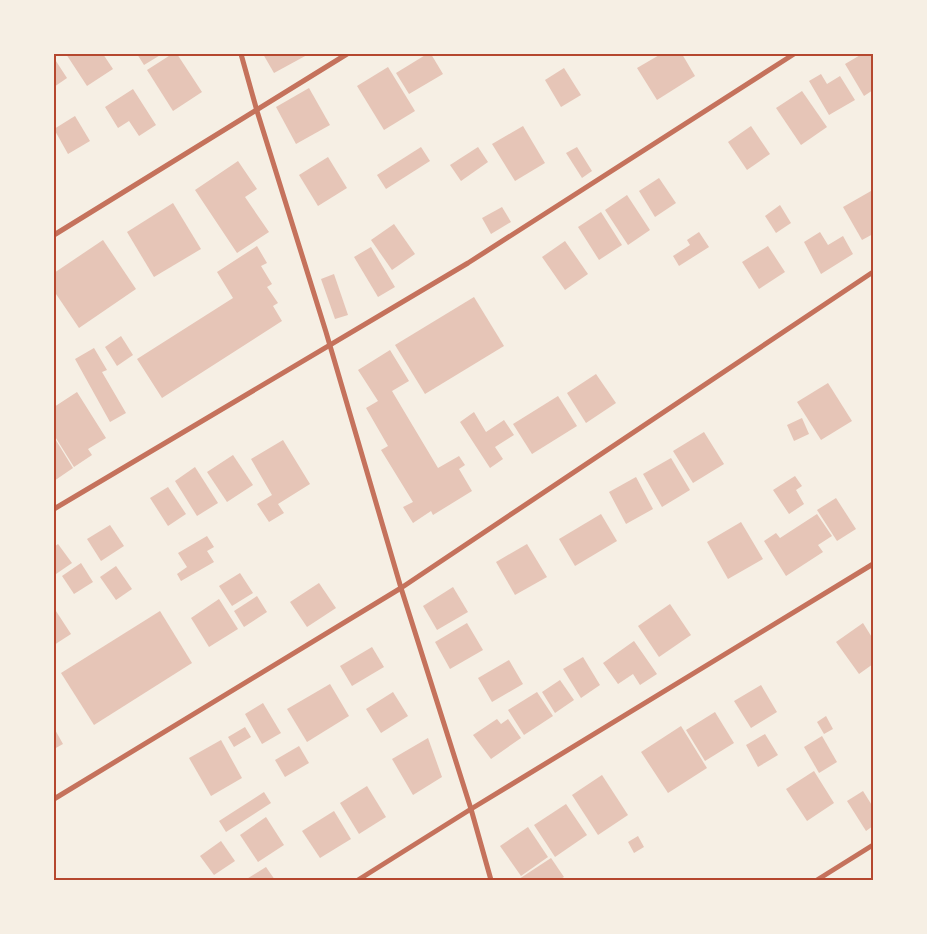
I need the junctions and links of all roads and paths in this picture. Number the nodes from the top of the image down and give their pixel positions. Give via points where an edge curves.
1 (242, 54) edge
2 (347, 54) edge
3 (794, 54) edge
4 (257, 110) junction
5 (54, 235) edge
6 (873, 272) edge
7 (330, 344) junction
8 (54, 509) edge
9 (873, 564) edge
10 (401, 588) junction
11 (54, 799) edge
12 (471, 809) junction
13 (873, 845) edge
14 (358, 880) edge
15 (491, 880) edge
16 (817, 880) edge

1 - 4 street
2 - 4 street
3 - 7 street via 468,263
4 - 5 street
4 - 7 street
6 - 10 street
7 - 8 street
7 - 10 street
9 - 12 street
10 - 11 street
10 - 12 street
12 - 14 street
12 - 15 street
13 - 16 street

